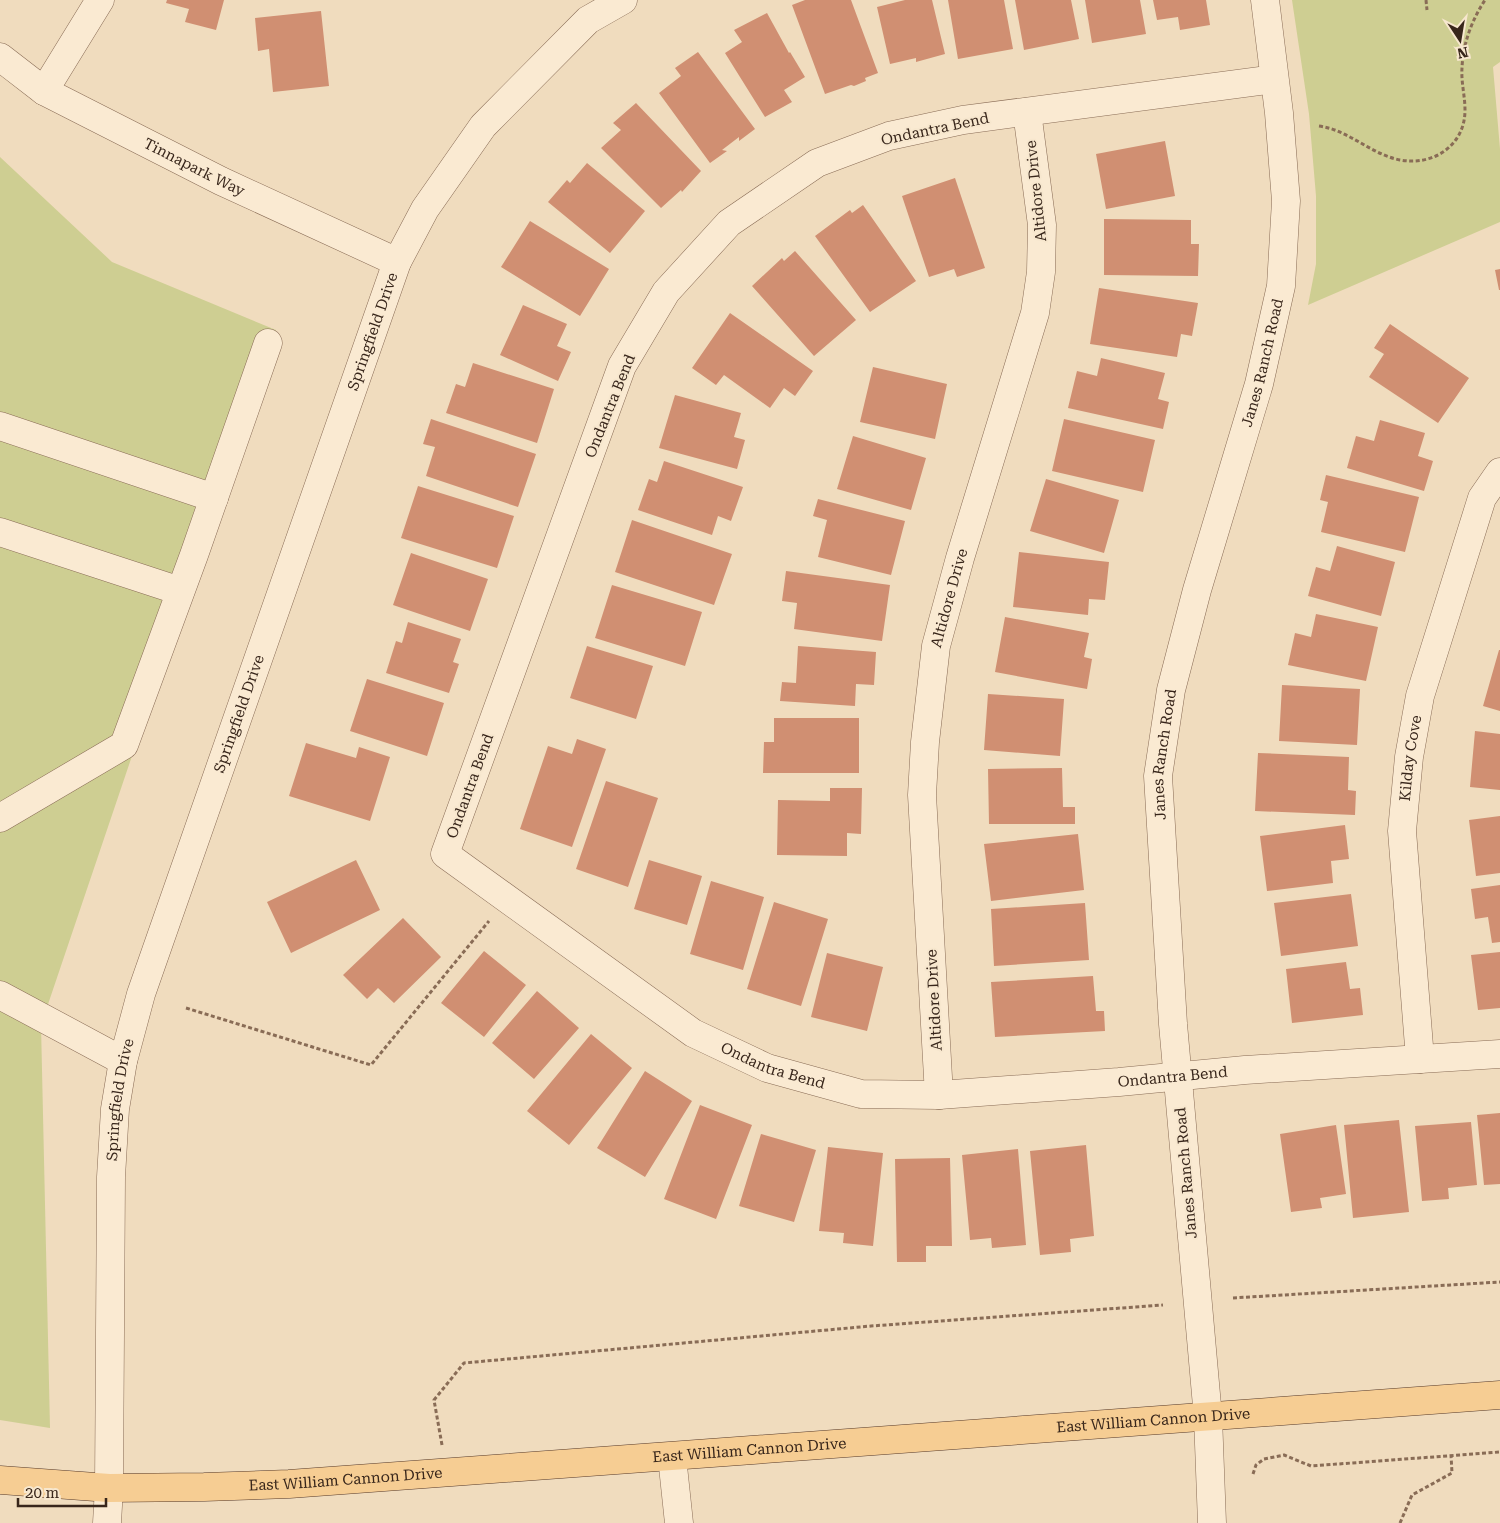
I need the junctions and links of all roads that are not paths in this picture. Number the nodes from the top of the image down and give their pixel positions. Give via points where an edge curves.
1 (100, 0) edge
2 (623, 0) edge
3 (1264, 0) edge
4 (0, 57) edge
5 (1274, 79) junction
6 (44, 91) junction
7 (1027, 112) junction
8 (397, 262) junction
9 (268, 343) dead end
10 (0, 426) edge
11 (1500, 472) edge
12 (214, 498) junction
13 (0, 532) edge
14 (180, 591) junction
15 (0, 818) edge
16 (0, 996) edge
17 (1500, 1054) edge
18 (1420, 1059) junction
19 (123, 1061) junction
20 (1177, 1077) junction
21 (939, 1095) junction
22 (1500, 1395) edge
23 (1208, 1417) junction
24 (672, 1457) junction
25 (0, 1480) edge
26 (109, 1488) junction
27 (107, 1523) edge
28 (679, 1523) edge
29 (1212, 1523) edge

1 - 6 street
2 - 8 street, Springfield Drive via 588,20 483,126 425,209
3 - 5 street, Janes Ranch Road
4 - 6 street, Tinnapark Way
5 - 7 street, Ondantra Bend
5 - 20 street, Janes Ranch Road via 1286,201 1282,286 1259,384 1197,590 1171,690 1158,776
6 - 8 street, Tinnapark Way via 221,181
7 - 21 street, Altidore Drive via 1042,225 1041,272 1035,313 936,646 926,742 922,795
7 - 21 street, Ondantra Bend via 963,120 889,136 817,163 729,223 666,292 622,366 445,854 693,1033 767,1068 861,1094
8 - 19 street, Springfield Drive via 141,994
9 - 12 street
10 - 12 street
11 - 18 street, Kilday Cove via 1482,498 1420,696 1409,757 1402,831
12 - 14 street
13 - 14 street
14 - 15 street via 124,745
16 - 19 street
17 - 18 street, Ondantra Bend
18 - 20 street, Ondantra Bend
19 - 26 street, Springfield Drive via 115,1109 111,1177
20 - 21 street, Ondantra Bend
20 - 23 street, Janes Ranch Road
22 - 23 main road, East William Cannon Drive
23 - 24 main road, East William Cannon Drive
23 - 29 street, Janes Ranch Road
24 - 26 main road, East William Cannon Drive via 289,1484
24 - 28 street
25 - 26 main road, East William Cannon Drive
26 - 27 street, Springfield Drive

